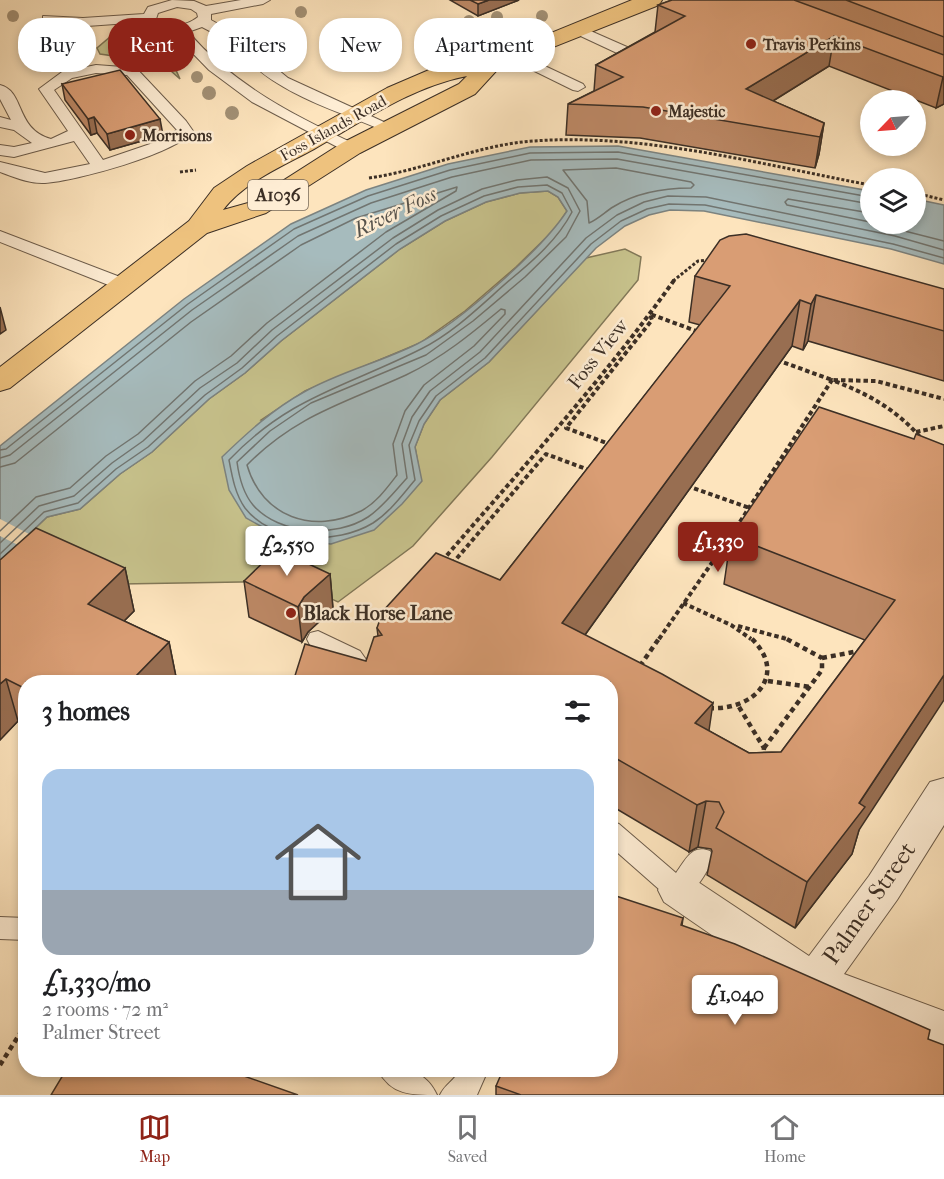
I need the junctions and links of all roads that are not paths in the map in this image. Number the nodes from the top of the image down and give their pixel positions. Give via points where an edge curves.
1 (262, 0) edge
2 (651, 0) edge
3 (160, 3) edge
4 (203, 16) junction
5 (148, 18) edge
6 (195, 20) edge
7 (578, 29) junction
8 (555, 39) edge
9 (622, 50) edge
10 (195, 51) edge
11 (96, 69) edge
12 (73, 72) edge
13 (451, 72) edge
14 (482, 72) edge
15 (547, 72) edge
16 (578, 87) dead end
17 (0, 89) edge
18 (359, 113) junction
19 (0, 122) edge
20 (19, 127) junction
21 (389, 128) junction
22 (75, 132) junction
23 (320, 134) junction
24 (51, 144) junction
25 (351, 148) junction
26 (0, 150) edge
27 (99, 165) junction
28 (0, 167) edge
29 (198, 227) junction
30 (0, 236) edge
31 (122, 284) junction
32 (0, 382) edge
33 (318, 639) dead end
34 (364, 675) edge
35 (944, 793) edge
36 (618, 835) edge
37 (689, 874) joint
38 (0, 928) edge
39 (18, 929) edge
40 (814, 982) junction
41 (944, 1031) edge
42 (401, 1077) edge
43 (471, 1077) edge
44 (423, 1095) edge
45 (454, 1095) edge

1 - 4 lane
2 - 7 main road, Foss Islands Road / A1036
3 - 4 lane via 185,3
3 - 5 lane
4 - 6 lane
4 - 18 lane via 284,81
7 - 8 main road, Foss Islands Road / A1036
7 - 9 lane
10 - 23 lane via 250,94
11 - 27 lane via 131,71 185,131 167,144
12 - 22 lane via 46,89
13 - 18 main road, Foss Islands Road / A1036 via 437,75
14 - 21 main road, Foss Islands Road / A1036 via 467,89
15 - 16 lane
17 - 20 lane via 19,117
18 - 21 lane
18 - 23 main road, Foss Islands Road / A1036
19 - 20 lane
20 - 24 lane via 34,139
21 - 25 main road, Foss Islands Road / A1036
22 - 24 lane
22 - 27 lane
23 - 25 lane
23 - 29 main road, Foss Islands Road / A1036 via 223,193
24 - 26 lane via 14,152
25 - 29 main road, Foss Islands Road / A1036 via 257,208
27 - 28 lane via 44,178
29 - 31 main road, Foss Islands Road / A1036
30 - 31 lane
31 - 32 main road, Foss Islands Road / A1036
33 - 34 lane via 352,657
35 - 40 street, Palmer Street via 883,888
36 - 37 lane
37 - 40 street
38 - 39 lane
40 - 41 street
42 - 44 lane
43 - 45 lane via 466,1087

